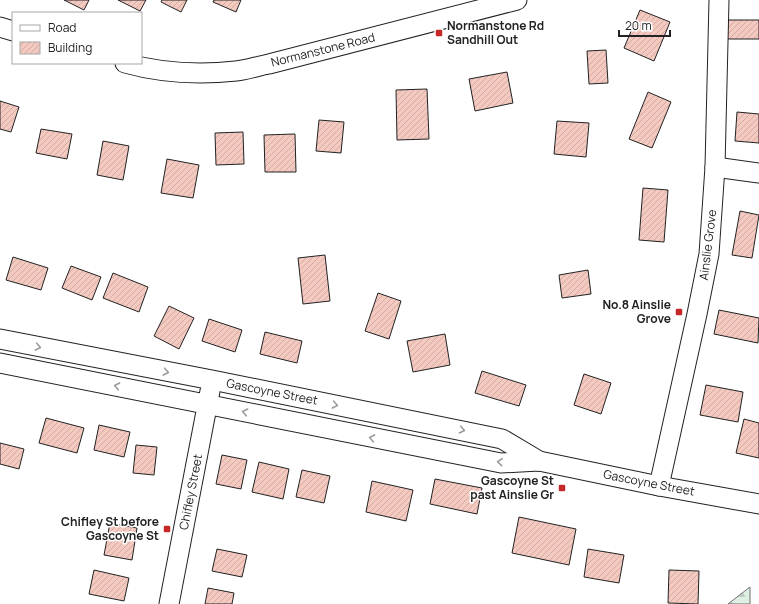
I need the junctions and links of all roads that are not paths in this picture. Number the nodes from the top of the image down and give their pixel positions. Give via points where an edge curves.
1 (518, 0) edge
2 (719, 0) edge
3 (0, 27) edge
4 (12, 31) edge
5 (130, 64) edge
6 (715, 167) junction
7 (759, 173) edge
8 (0, 339) edge
9 (0, 363) edge
10 (212, 380) junction
11 (207, 404) junction
12 (539, 461) junction
13 (659, 486) junction
14 (759, 504) edge
15 (169, 604) edge

1 - 5 street, Normanstone Road via 237,71 186,72
2 - 6 street, Ainslie Grove
3 - 4 street
6 - 7 street
6 - 13 street, Ainslie Grove via 709,254
8 -> 10 street, Gascoyne Street
11 -> 9 street, Gascoyne Street
10 - 11 street, Chifley Street
10 -> 12 street, Gascoyne Street via 502,439
12 -> 11 street, Gascoyne Street via 500,463
11 - 15 street, Chifley Street
12 - 13 street, Gascoyne Street
13 - 14 street, Gascoyne Street

